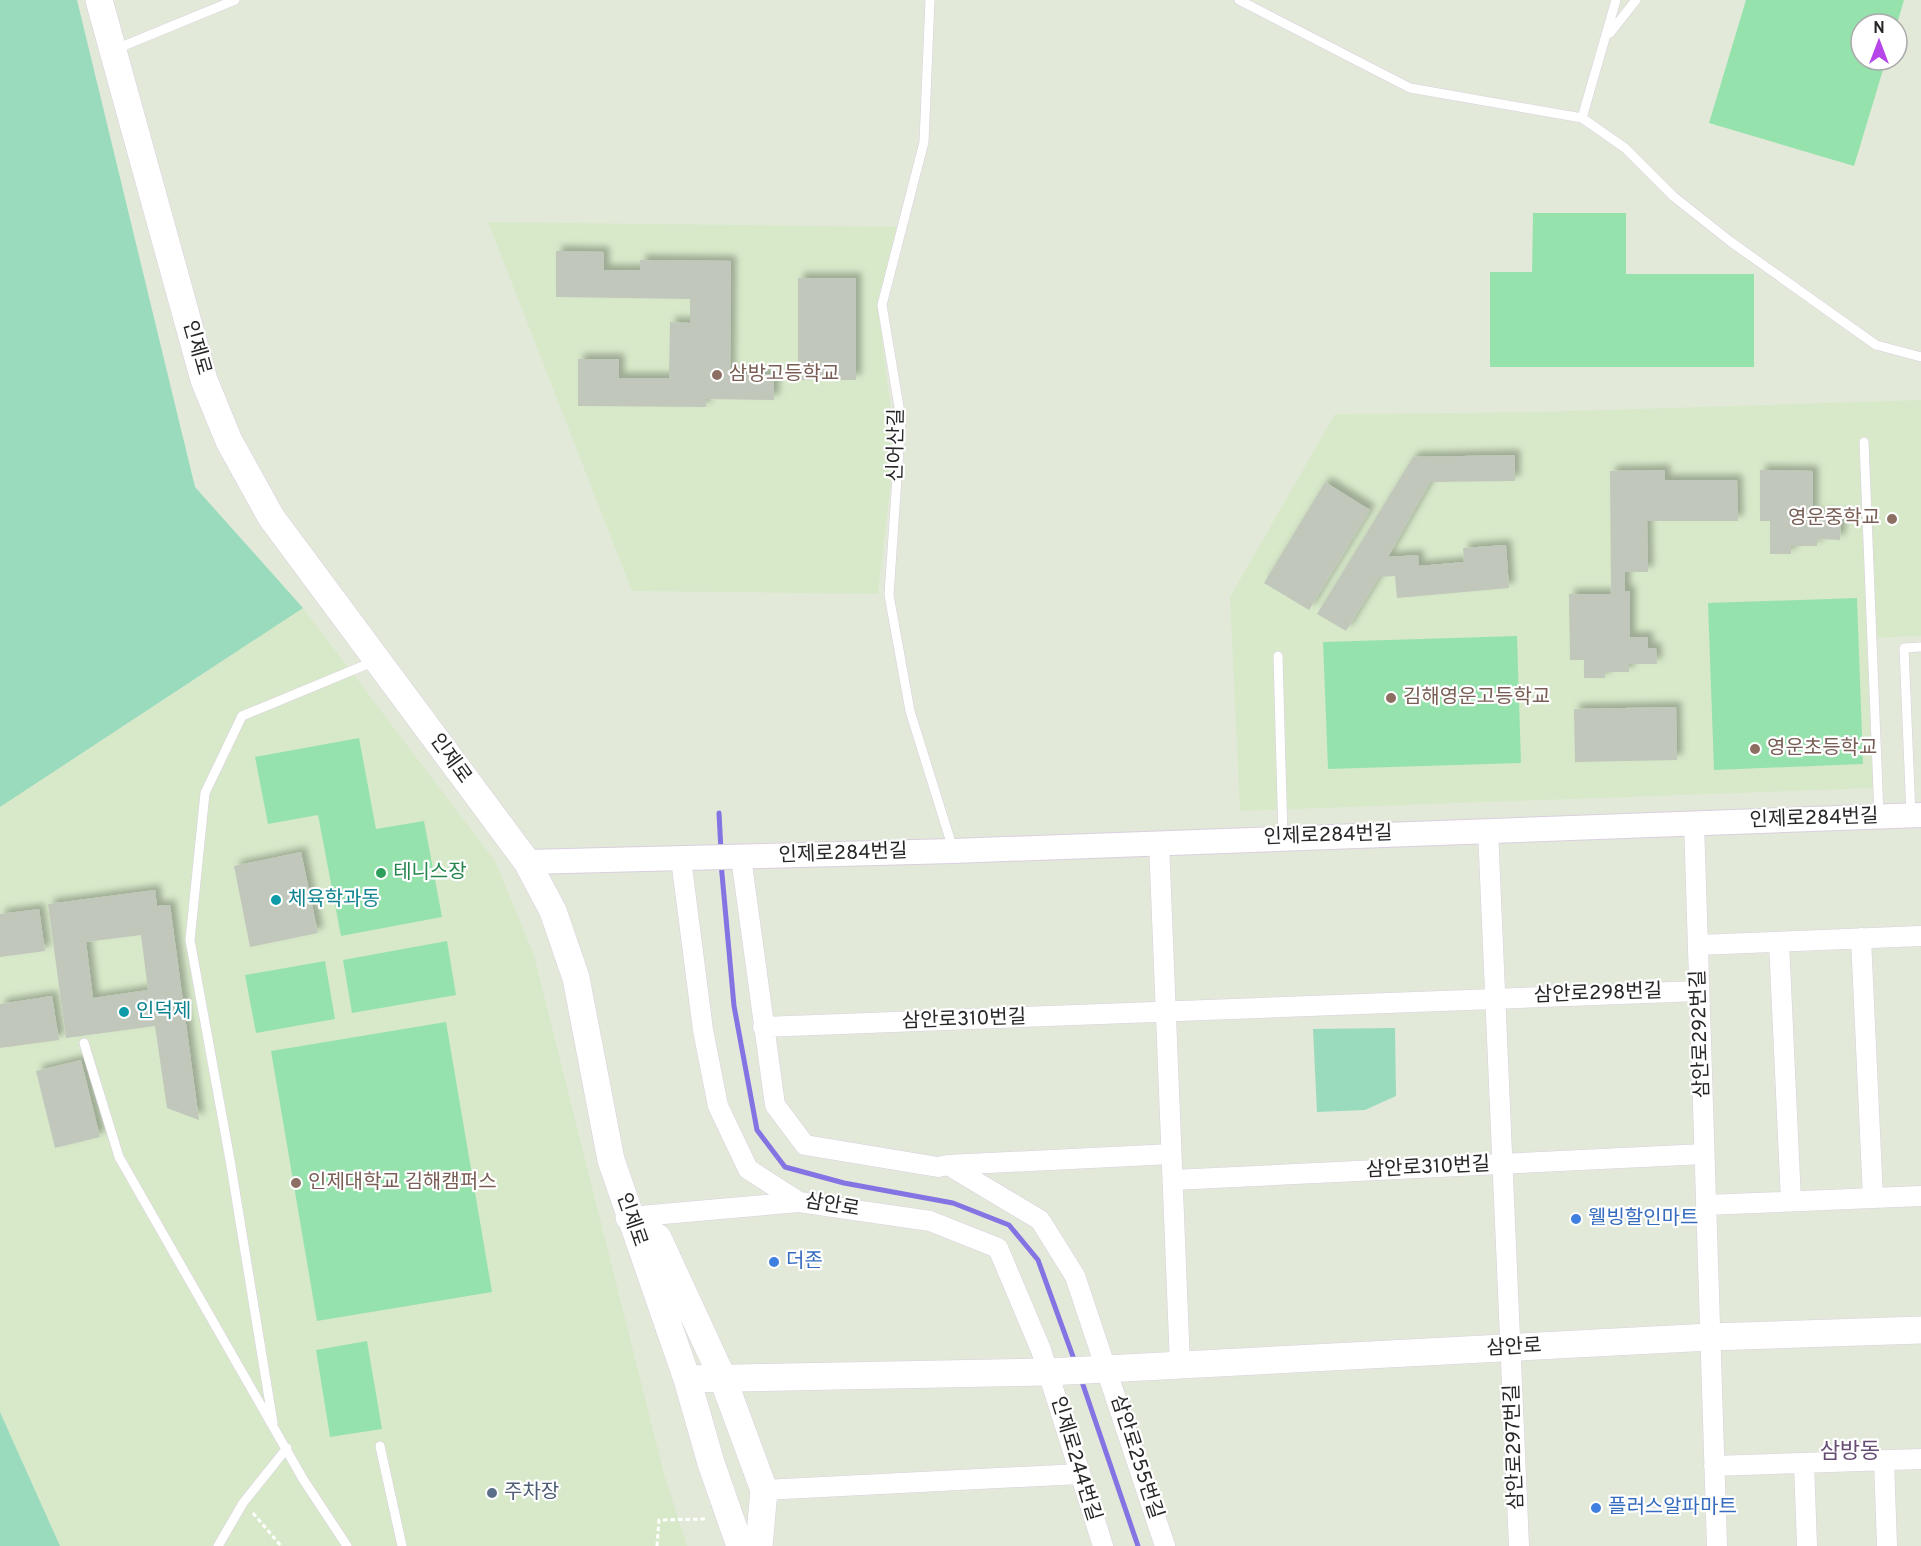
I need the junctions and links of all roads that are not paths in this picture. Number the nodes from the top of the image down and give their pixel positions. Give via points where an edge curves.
1 (99, 0) edge
2 (235, 0) edge
3 (930, 0) edge
4 (1239, 0) edge
5 (1616, 0) edge
6 (1636, 0) edge
7 (1606, 37) junction
8 (111, 51) junction
9 (1582, 118) junction
10 (1921, 357) edge
11 (1864, 442) dead end
12 (1921, 647) edge
13 (1278, 656) dead end
14 (377, 660) junction
15 (1916, 815) edge
16 (1879, 817) junction
17 (1694, 822) junction
18 (1488, 830) junction
19 (1283, 838) junction
20 (1159, 842) junction
21 (953, 851) junction
22 (738, 857) junction
23 (689, 859) junction
24 (527, 862) junction
25 (1921, 936) edge
26 (1861, 938) junction
27 (1779, 942) junction
28 (1698, 945) junction
29 (1699, 991) junction
30 (1497, 998) junction
31 (1166, 1013) junction
32 (763, 1026) junction
33 (84, 1043) dead end
34 (1171, 1154) junction
35 (1704, 1154) junction
36 (1504, 1164) junction
37 (948, 1165) junction
38 (1173, 1180) junction
39 (1921, 1196) edge
40 (1873, 1198) junction
41 (1791, 1201) junction
42 (799, 1202) junction
43 (1706, 1205) junction
44 (629, 1217) junction
45 (1921, 1330) edge
46 (1710, 1337) junction
47 (1511, 1348) junction
48 (1180, 1365) junction
49 (1103, 1369) junction
50 (1052, 1371) junction
51 (687, 1379) junction
52 (723, 1379) junction
53 (273, 1423) junction
54 (380, 1446) dead end
55 (287, 1448) junction
56 (1921, 1459) edge
57 (1884, 1460) junction
58 (1804, 1463) junction
59 (1714, 1466) junction
60 (1079, 1474) junction
61 (764, 1490) junction
62 (218, 1546) edge
63 (347, 1546) edge
64 (402, 1546) edge
65 (740, 1546) edge
66 (759, 1546) edge
67 (1103, 1546) edge
68 (1165, 1546) edge
69 (1519, 1546) edge
70 (1717, 1546) edge
71 (1807, 1546) edge
72 (1887, 1546) edge

1 - 8 main road, 인제로
2 - 8 lane
3 - 21 lane, 신어산길 via 924,142 882,305 901,419 889,595 910,711
4 - 9 lane via 1410,88
5 - 7 lane
6 - 7 lane
7 - 9 lane
8 - 14 main road, 인제로 via 204,380 229,441 271,517
9 - 10 lane via 1625,148 1673,196 1731,242 1876,345
11 - 16 lane
12 - 15 lane via 1904,648
13 - 19 lane
14 - 24 main road, 인제로
14 - 53 lane via 242,716 205,793 190,940
15 - 16 street, 인제로284번길
16 - 17 street, 인제로284번길
17 - 18 street, 인제로284번길
17 - 28 street
18 - 19 street, 인제로284번길
18 - 30 street
19 - 20 street, 인제로284번길
20 - 21 street, 인제로284번길
20 - 31 street
21 - 22 street, 인제로284번길
22 - 23 street, 인제로284번길
22 - 32 street
23 - 24 street
23 - 42 street, 삼안로 via 703,1030 718,1106 748,1169
24 - 44 main road, 인제로 via 553,911 576,978 611,1160
25 - 26 street, 삼안로292번길
26 - 27 street, 삼안로292번길
26 - 40 street
27 - 28 street, 삼안로292번길
27 - 41 street
28 - 29 street, 삼안로292번길
29 - 30 street, 삼안로298번길
29 - 35 street, 삼안로292번길
30 - 31 street, 삼안로310번길
30 - 36 street
31 - 32 street, 삼안로310번길
31 - 34 street
32 - 37 street via 775,1105 805,1145 938,1167
33 - 53 lane via 119,1157
34 - 37 street
34 - 38 street
35 - 36 street
35 - 43 street, 삼안로292번길
36 - 38 street, 삼안로310번길
36 - 47 street
37 - 49 street via 1040,1220 1075,1276
38 - 48 street
39 - 40 street
40 - 41 street
41 - 43 street
42 - 44 street
42 - 50 street, 삼안로 via 930,1221 998,1248
43 - 46 street, 삼안로292번길
44 - 51 main road, 인제로
44 - 52 main road via 658,1238
45 - 46 main road, 삼안로
46 - 47 main road, 삼안로
46 - 59 street, 삼안로292번길
47 - 48 main road, 삼안로
47 - 69 street, 삼안로297번길
48 - 49 main road, 삼안로
49 - 50 main road, 삼안로
49 - 68 street, 삼안로255번길
50 - 52 main road
50 - 60 street, 인제로244번길
51 - 52 main road
51 - 65 main road, 인제로
52 - 61 main road
53 - 55 lane
54 - 64 lane
55 - 62 lane via 243,1503
55 - 63 lane
56 - 57 street
57 - 58 street
57 - 72 street
58 - 59 street
58 - 71 street
59 - 70 street, 삼안로292번길
60 - 61 street
60 - 67 street, 인제로244번길
61 - 66 main road

